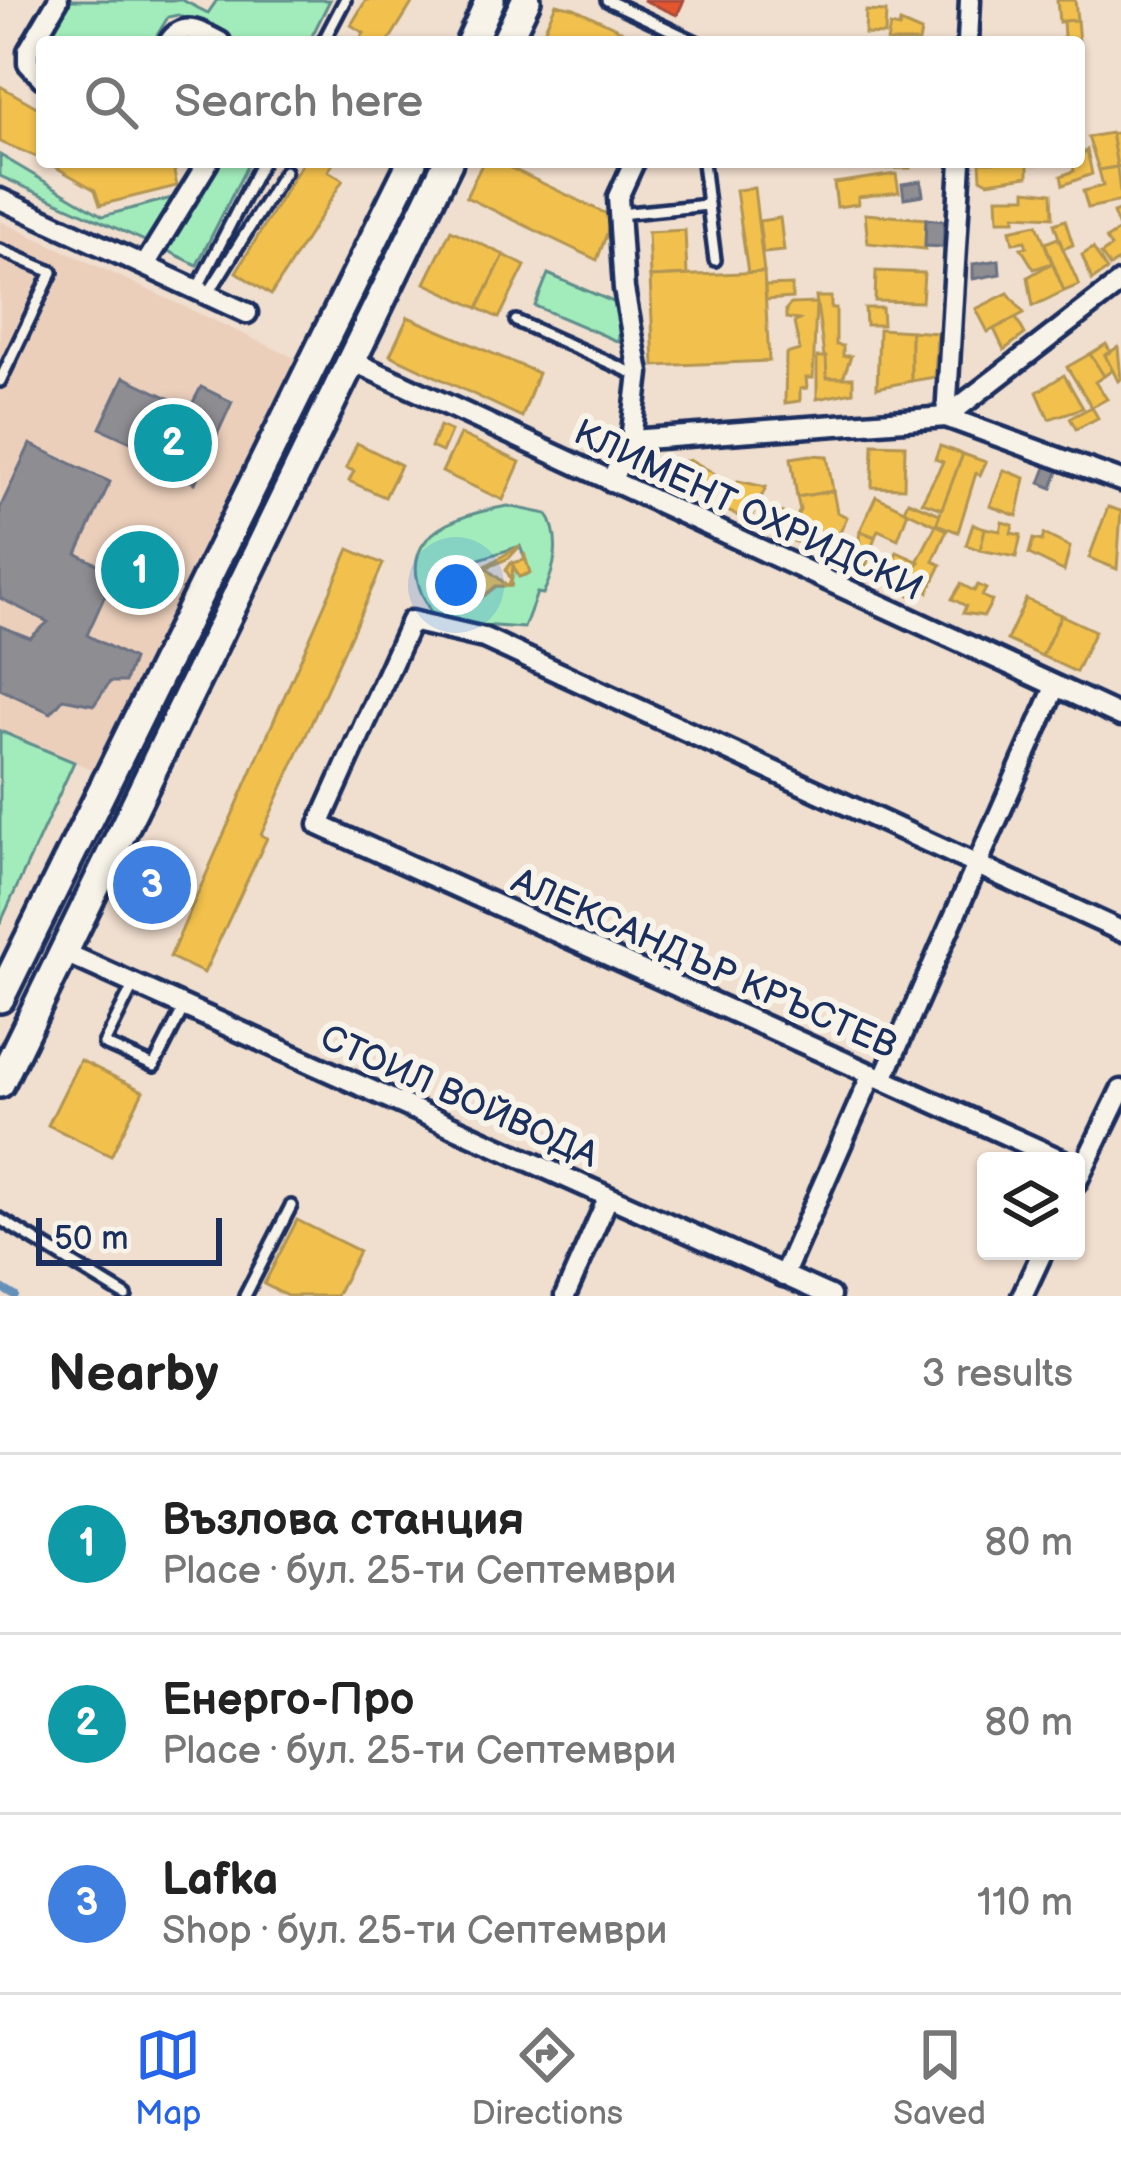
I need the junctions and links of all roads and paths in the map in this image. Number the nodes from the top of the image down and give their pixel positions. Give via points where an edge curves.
1 (58, 0) edge
2 (345, 0) edge
3 (490, 0) edge
4 (526, 0) edge
5 (607, 0) edge
6 (970, 0) edge
7 (37, 36) edge
8 (175, 36) edge
9 (209, 36) edge
10 (326, 36) edge
11 (474, 36) edge
12 (509, 36) edge
13 (683, 36) edge
14 (968, 36) edge
15 (36, 37) edge
16 (36, 72) edge
17 (204, 168) edge
18 (259, 168) edge
19 (409, 168) edge
20 (445, 168) edge
21 (631, 168) edge
22 (705, 168) edge
23 (961, 168) edge
24 (285, 171) dead end
25 (0, 199) edge
26 (708, 205) junction
27 (619, 214) junction
28 (0, 250) edge
29 (716, 260) dead end
30 (145, 265) junction
31 (1121, 282) edge
32 (202, 291) junction
33 (247, 313) dead end
34 (516, 321) dead end
35 (350, 360) junction
36 (639, 376) junction
37 (0, 381) edge
38 (946, 417) junction
39 (631, 440) junction
40 (1121, 481) edge
41 (611, 482) junction
42 (1055, 687) junction
43 (1121, 716) edge
44 (974, 865) junction
45 (1121, 931) edge
46 (63, 952) junction
47 (134, 984) junction
48 (0, 998) edge
49 (184, 1006) junction
50 (878, 1076) junction
51 (0, 1083) edge
52 (1121, 1090) edge
53 (1037, 1152) edge
54 (1085, 1153) edge
55 (608, 1198) junction
56 (291, 1205) dead end
57 (0, 1219) edge
58 (1039, 1260) edge
59 (783, 1276) junction
60 (126, 1296) edge
61 (245, 1296) edge
62 (566, 1296) edge
63 (830, 1296) edge
64 (1022, 1296) edge

1 - 7 street
2 - 10 lane
3 - 11 main road
4 - 12 main road
5 - 13 lane
6 - 14 street
8 - 9 street via 194,28
15 - 16 street via 28,63
17 - 30 street
18 - 32 lane
19 - 48 main road
20 - 35 main road
21 - 27 street
22 - 26 lane
23 - 38 street
24 - 32 lane
25 - 30 street
26 - 27 lane
26 - 29 lane
27 - 36 street
28 - 37 lane via 52,272
30 - 32 street
31 - 38 street
32 - 33 street
34 - 36 lane
35 - 41 street, КЛИМЕНТ ОХРИДСКИ
35 - 46 main road
36 - 39 street
38 - 39 street
38 - 40 street
39 - 41 street
41 - 42 street, КЛИМЕНТ ОХРИДСКИ
42 - 43 street, КЛИМЕНТ ОХРИДСКИ
42 - 44 street
44 - 45 street
44 - 50 street
44 - 50 street, АЛЕКСАНДЪР КРЪСТЕВ via 484,638 411,621 319,825
46 - 47 street, СТОИЛ ВОЙВОДА
46 - 51 main road
47 - 49 street, СТОИЛ ВОЙВОДА
47 - 49 lane via 104,1044 121,1052 154,1066
49 - 55 street, СТОИЛ ВОЙВОДА
50 - 53 street, АЛЕКСАНДЪР КРЪСТЕВ
50 - 59 street
52 - 54 street
55 - 59 street, СТОИЛ ВОЙВОДА
55 - 62 street
56 - 61 lane
57 - 60 lane
58 - 64 street
59 - 63 street, СТОИЛ ВОЙВОДА

